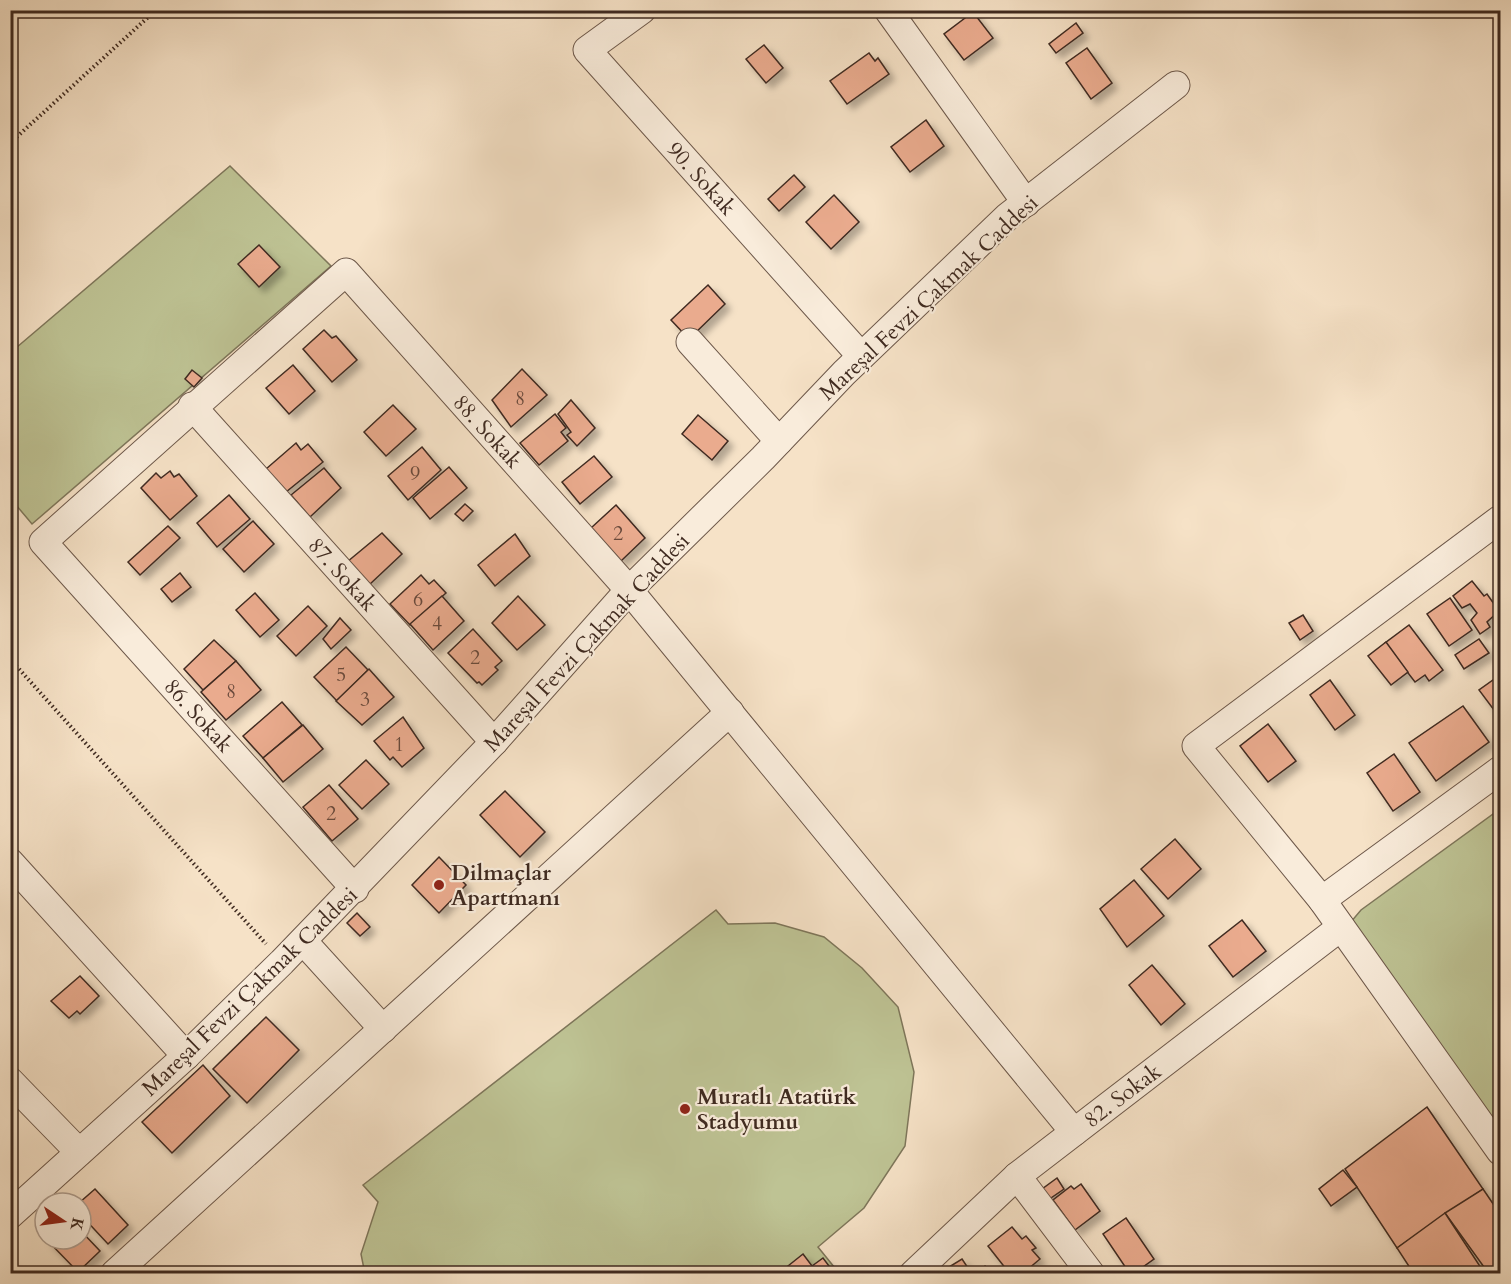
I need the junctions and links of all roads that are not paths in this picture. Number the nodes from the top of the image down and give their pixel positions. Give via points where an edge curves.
1 (642, 10) edge
2 (888, 10) edge
3 (1176, 85) dead end
4 (1026, 203) junction
5 (690, 342) dead end
6 (861, 356) junction
7 (192, 406) junction
8 (779, 441) junction
9 (1500, 519) edge
10 (629, 590) junction
11 (730, 712) junction
12 (494, 742) junction
13 (1500, 770) edge
14 (10, 862) edge
15 (355, 889) junction
16 (1322, 900) junction
17 (1341, 927) junction
18 (303, 941) junction
19 (383, 1029) junction
20 (186, 1056) junction
21 (10, 1081) edge
22 (1074, 1132) junction
23 (1500, 1150) edge
24 (78, 1152) junction
25 (1017, 1176) junction
26 (10, 1215) edge
27 (914, 1273) edge
28 (114, 1274) edge
29 (1091, 1274) edge

1 - 6 street, 90. Sokak via 587,50
2 - 4 street
3 - 4 street, Mareşal Fevzi Çakmak Caddesi
4 - 6 street, Mareşal Fevzi Çakmak Caddesi
5 - 8 street
6 - 8 street, Mareşal Fevzi Çakmak Caddesi
7 - 10 street, 88. Sokak via 346,272
7 - 12 street, 87. Sokak
7 - 15 street, 86. Sokak via 43,542
8 - 10 street, Mareşal Fevzi Çakmak Caddesi
9 - 16 street via 1196,746
10 - 11 street, 88. Sokak
10 - 12 street, Mareşal Fevzi Çakmak Caddesi
11 - 19 street
11 - 22 street, 88. Sokak
12 - 15 street, Mareşal Fevzi Çakmak Caddesi
13 - 16 street
14 - 20 street
15 - 18 street, Mareşal Fevzi Çakmak Caddesi
16 - 17 street
17 - 22 street, 82. Sokak
17 - 23 street
18 - 19 street
18 - 20 street, Mareşal Fevzi Çakmak Caddesi
19 - 28 street
20 - 24 street, Mareşal Fevzi Çakmak Caddesi
21 - 24 street
22 - 25 street, 82. Sokak
24 - 26 street, Mareşal Fevzi Çakmak Caddesi
25 - 27 street, 82. Sokak
25 - 29 street

